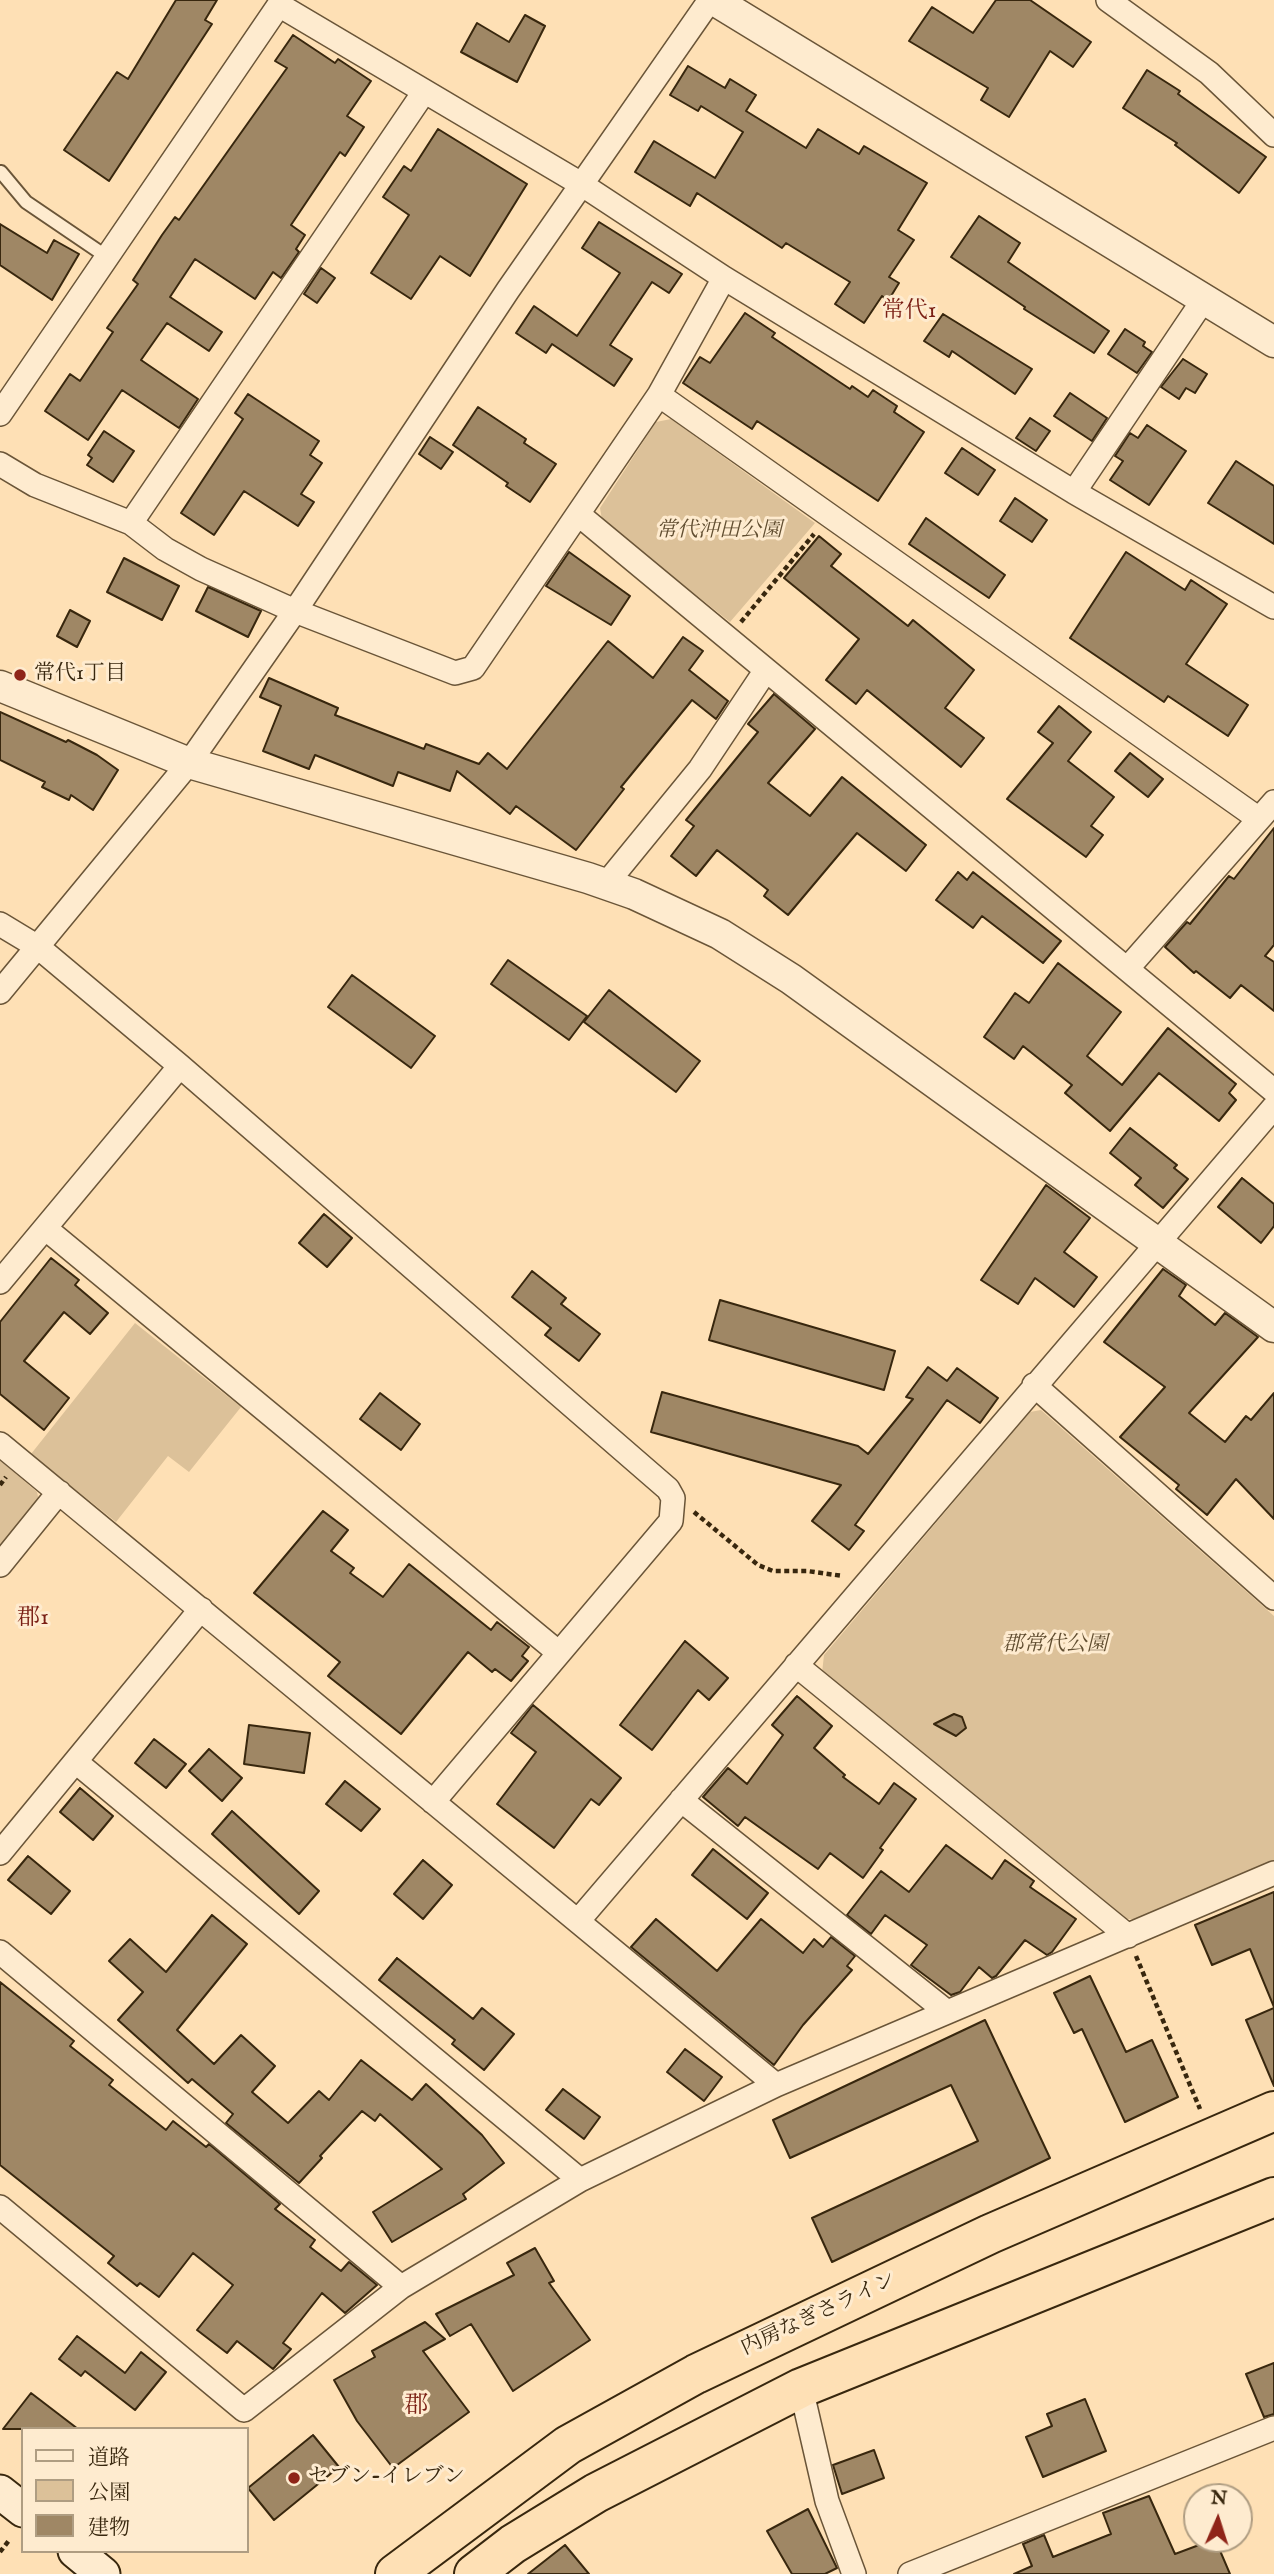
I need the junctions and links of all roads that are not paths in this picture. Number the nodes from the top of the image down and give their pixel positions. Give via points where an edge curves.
1 (712, 0) edge
2 (1108, 0) edge
3 (424, 92) junction
4 (1274, 135) edge
5 (1, 173) edge
6 (581, 184) junction
7 (107, 257) junction
8 (724, 278) junction
9 (1204, 299) junction
10 (1274, 342) edge
11 (659, 394) junction
12 (0, 414) edge
13 (0, 464) edge
14 (1074, 492) junction
15 (578, 514) junction
16 (131, 523) junction
17 (1274, 607) edge
18 (295, 611) junction
19 (766, 670) junction
20 (0, 686) edge
21 (189, 763) junction
22 (1266, 810) edge
23 (606, 884) junction
24 (0, 924) edge
25 (38, 947) junction
26 (1128, 969) junction
27 (0, 992) edge
28 (180, 1066) junction
29 (1274, 1091) edge
30 (1274, 1107) edge
31 (45, 1228) junction
32 (1156, 1243) junction
33 (0, 1282) edge
34 (1274, 1326) edge
35 (1034, 1385) junction
36 (0, 1444) edge
37 (59, 1492) junction
38 (0, 1565) edge
39 (1274, 1598) edge
40 (201, 1609) junction
41 (559, 1653) junction
42 (796, 1665) junction
43 (76, 1762) junction
44 (681, 1800) junction
45 (433, 1802) junction
46 (0, 1853) edge
47 (1274, 1873) edge
48 (578, 1921) junction
49 (1128, 1936) junction
50 (0, 1952) edge
51 (947, 2012) junction
52 (776, 2085) junction
53 (1274, 2111) edge
54 (580, 2180) junction
55 (1274, 2197) edge
56 (0, 2207) edge
57 (401, 2287) junction
58 (801, 2388) junction
59 (1274, 2428) edge
60 (0, 2493) edge
61 (16, 2525) edge
62 (77, 2553) edge
63 (103, 2574) edge
64 (395, 2574) edge
65 (474, 2574) edge
66 (854, 2574) edge
67 (910, 2574) edge

1 - 6 street
1 - 9 street
2 - 4 street via 1209,73
3 - 6 street
3 - 7 street via 279,5
3 - 16 street
5 - 7 lane via 26,202
6 - 8 street
6 - 18 street
7 - 12 street
8 - 11 street
8 - 14 street
9 - 10 street
9 - 14 street
11 - 15 street
11 - 22 street
13 - 16 street via 35,485
14 - 17 street
15 - 18 street via 473,668 455,673
15 - 19 street
16 - 18 street via 201,569
18 - 21 street
19 - 23 street via 700,769
19 - 26 street
20 - 21 street
21 - 23 street
21 - 25 street
22 - 26 street
23 - 32 street via 720,933 755,954
24 - 25 street
25 - 27 street
25 - 28 street
26 - 29 street
28 - 31 street
28 - 41 street via 668,1489 673,1498 671,1521
30 - 32 street
31 - 33 street
31 - 41 street
32 - 34 street
32 - 35 street
35 - 39 street
35 - 42 street
36 - 37 street
37 - 38 street
37 - 40 street
40 - 43 street
40 - 45 street
41 - 45 street
42 - 44 street
42 - 49 street
43 - 46 street
43 - 54 street
44 - 48 street
44 - 51 street
45 - 48 street
47 - 49 street
48 - 52 street
49 - 51 street
50 - 57 street
51 - 52 street
52 - 54 street
53 - 64 highway, 内房なぎさライン via 990,2234 696,2374 568,2445
54 - 57 street
55 - 58 highway
56 - 57 street via 244,2410
58 - 65 highway via 596,2493
58 - 66 street via 827,2501
59 - 67 street
60 - 61 main road
62 - 63 main road

